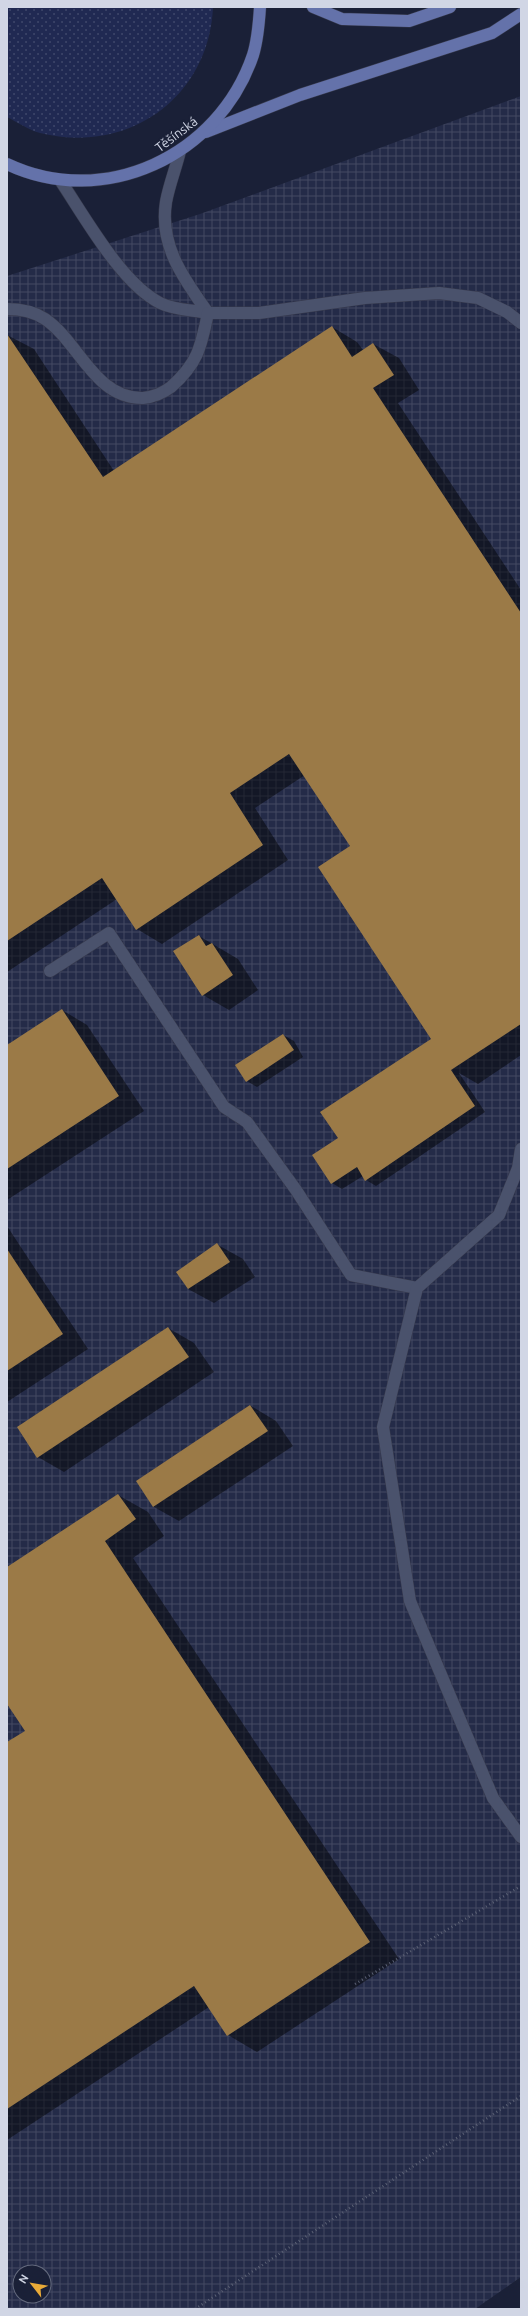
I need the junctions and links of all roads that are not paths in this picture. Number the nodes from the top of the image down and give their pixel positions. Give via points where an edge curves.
1 (260, 7) edge
2 (313, 7) edge
3 (450, 7) edge
4 (521, 14) edge
5 (204, 133) junction
6 (180, 152) junction
7 (7, 164) edge
8 (60, 180) junction
9 (7, 309) edge
10 (208, 313) junction
11 (521, 323) edge
12 (50, 971) dead end
13 (521, 1149) edge
14 (417, 1288) junction
15 (521, 1837) edge

1 - 5 main road, Těšínská via 258,34 240,84 233,97
2 - 3 main road via 342,19 409,21
4 - 5 main road via 492,33 300,95
5 - 6 main road, Těšínská
6 - 8 main road, Těšínská via 157,165 126,176 86,181
6 - 10 lane via 166,201 167,239 183,277
7 - 8 main road, Těšínská
8 - 10 lane via 109,252 137,287 161,303
9 - 10 lane via 22,309 44,318 59,331 100,381 133,398 150,398 166,391 180,379 200,350
10 - 11 lane via 259,313 365,298 439,293 478,298 507,312
12 - 14 lane via 109,933 224,1107 246,1122 296,1190 351,1275
13 - 14 lane via 518,1168 499,1215
14 - 15 lane via 383,1427 410,1601 493,1798

